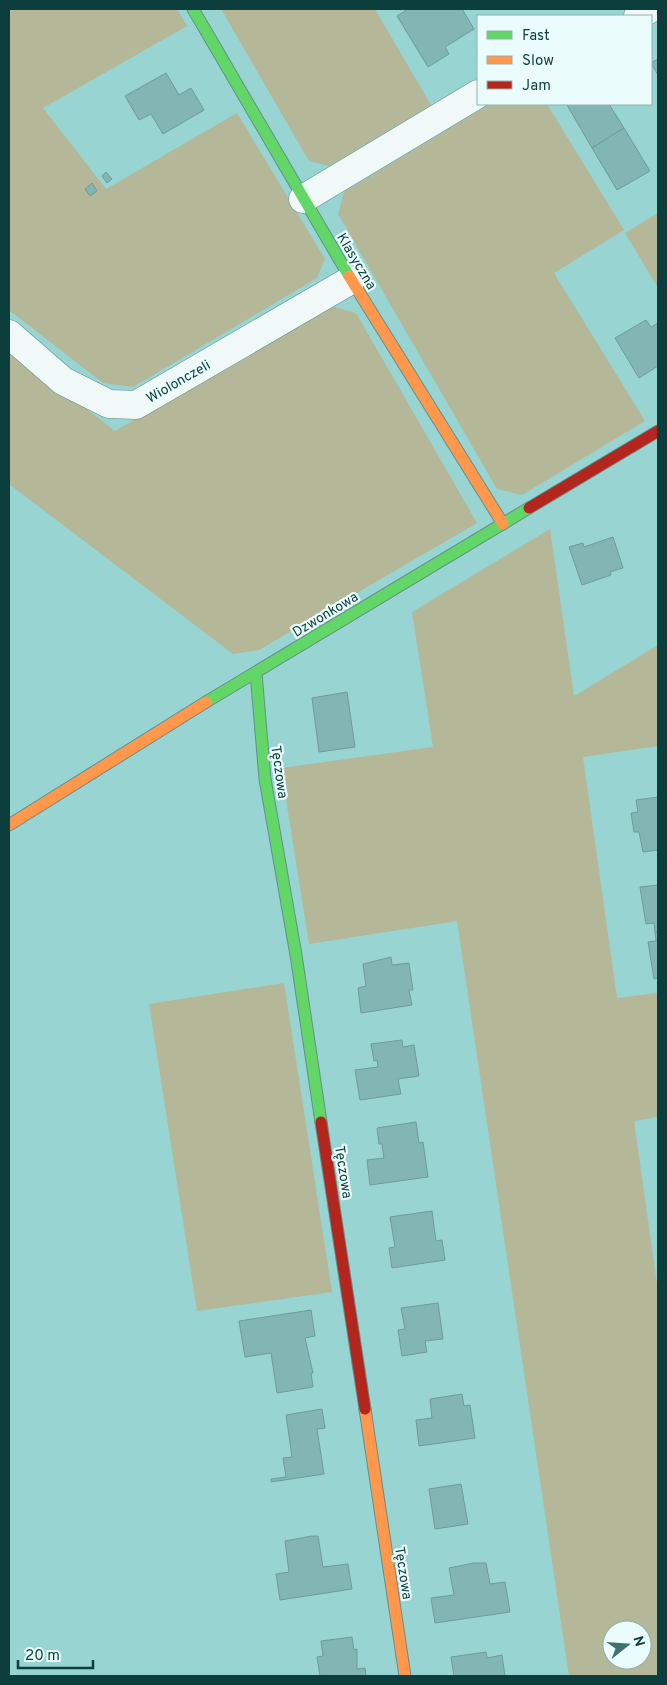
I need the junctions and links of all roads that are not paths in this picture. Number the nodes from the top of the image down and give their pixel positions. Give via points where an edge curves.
1 (193, 9) edge
2 (477, 95) edge
3 (303, 198) junction
4 (351, 280) junction
5 (9, 334) edge
6 (658, 431) edge
7 (503, 524) junction
8 (256, 672) junction
9 (9, 825) edge
10 (405, 1676) edge

1 - 3 street, Klasyczna
2 - 3 street
3 - 4 street, Klasyczna
4 - 5 street, Wiolonczeli via 136,405 109,404 63,381
4 - 7 street, Klasyczna
6 - 7 street, Dzwonkowa
7 - 8 street, Dzwonkowa
8 - 9 street, Dzwonkowa
8 - 10 street, Tęczowa via 260,737 273,830 296,955

